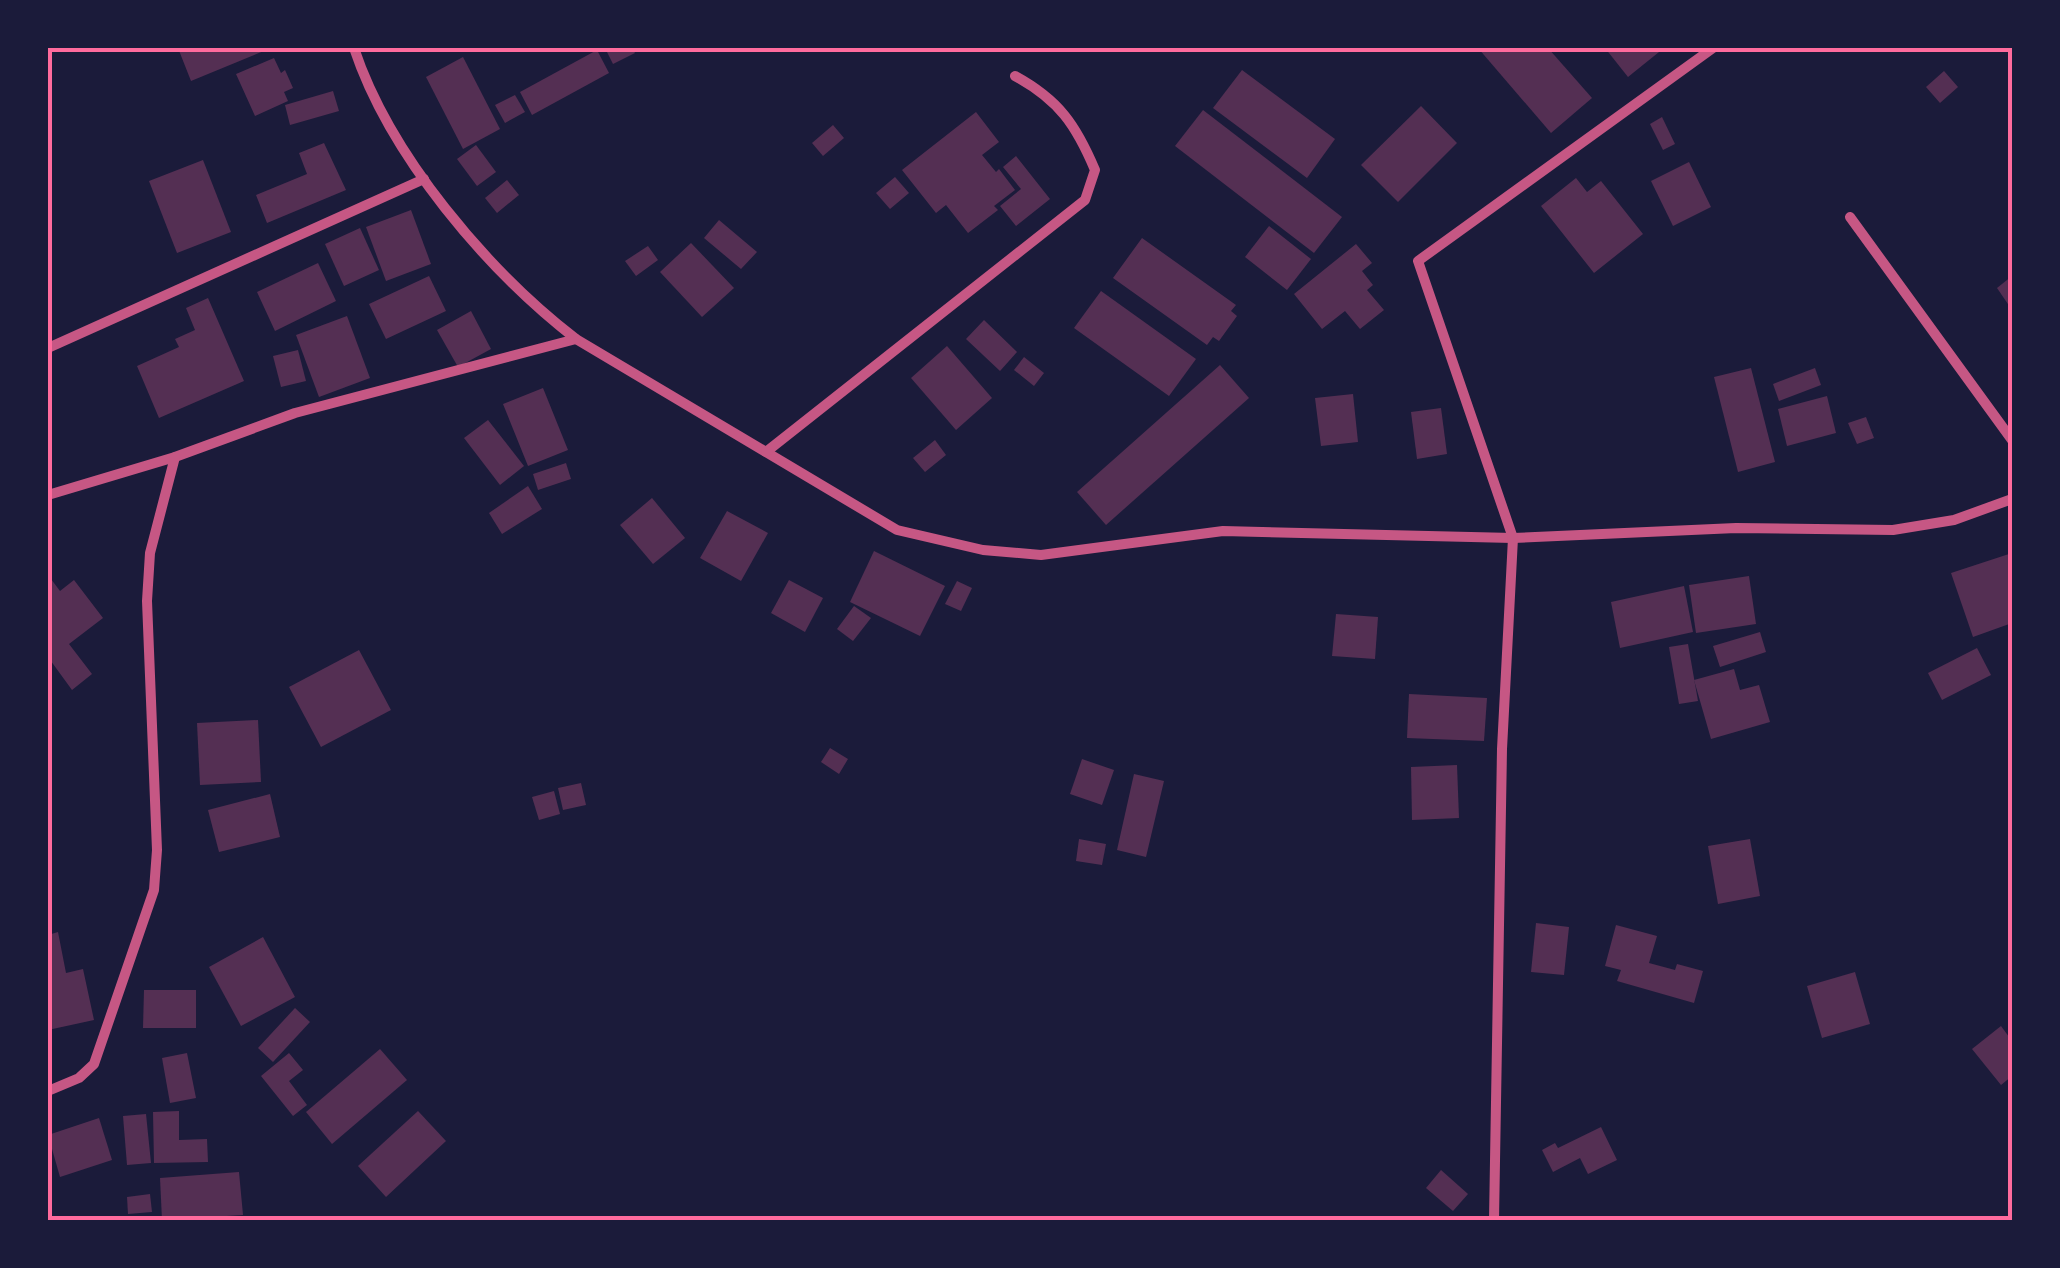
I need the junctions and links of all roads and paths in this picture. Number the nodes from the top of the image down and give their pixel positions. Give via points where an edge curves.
1 (354, 48) edge
2 (1713, 48) edge
3 (1015, 76) dead end
4 (424, 179) junction
5 (1850, 217) dead end
6 (576, 339) junction
7 (48, 348) edge
8 (2012, 440) edge
9 (766, 452) junction
10 (174, 457) junction
11 (48, 494) edge
12 (2012, 498) edge
13 (1513, 538) junction
14 (48, 1091) edge
15 (1494, 1220) edge

1 - 4 street
2 - 13 street via 1418,261
3 - 9 street via 1043,91 1078,129 1096,170 1085,200
4 - 6 street via 496,266
4 - 7 street
5 - 8 street
6 - 9 street
6 - 10 street via 295,413
9 - 13 street via 897,530 983,550 1041,555 1223,531
10 - 11 street
10 - 14 street via 150,553 154,890 94,1064
12 - 13 street via 1954,520 1893,530 1736,528
13 - 15 street via 1502,749

